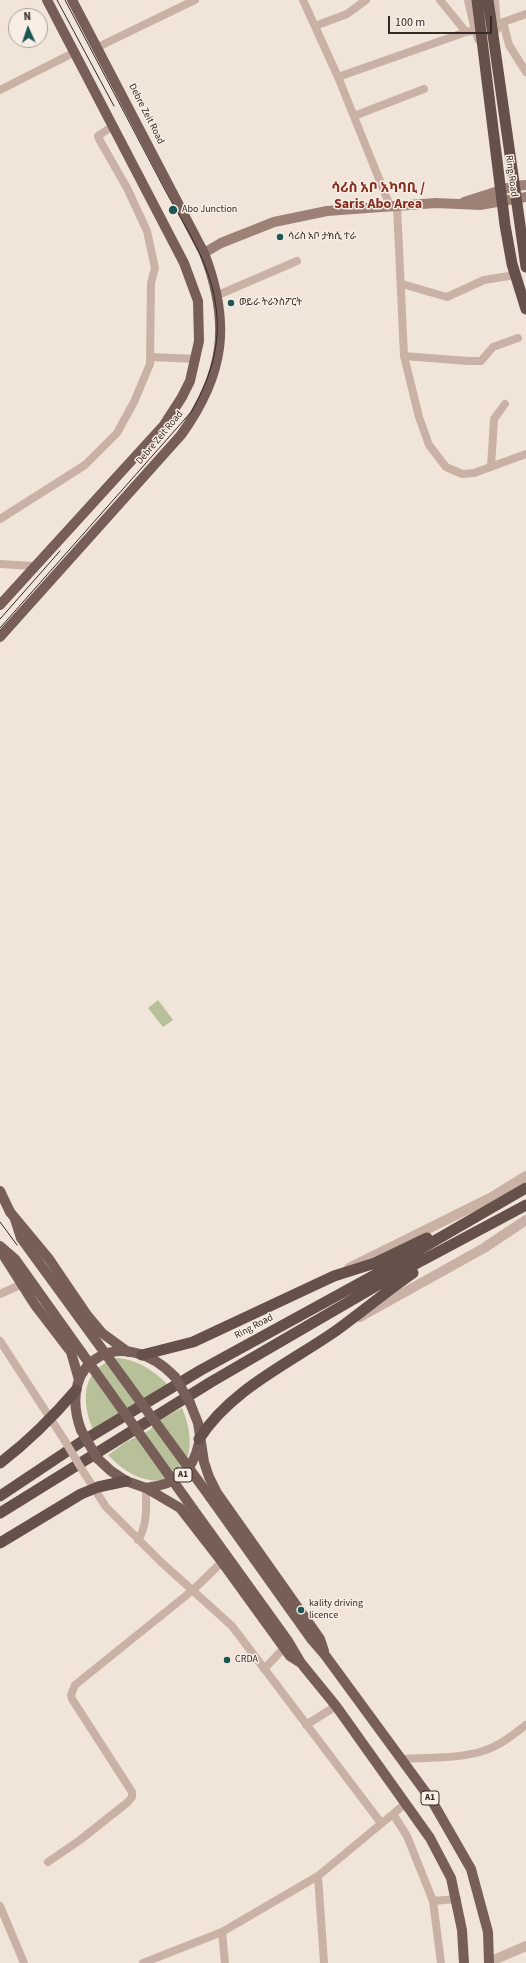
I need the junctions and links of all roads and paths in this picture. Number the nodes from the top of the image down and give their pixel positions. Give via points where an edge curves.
1 (47, 0) edge
2 (72, 0) edge
3 (195, 0) edge
4 (303, 0) edge
5 (366, 0) edge
6 (440, 0) edge
7 (469, 0) edge
8 (477, 0) edge
9 (488, 0) edge
10 (494, 0) edge
11 (526, 14) edge
12 (500, 23) junction
13 (315, 26) junction
14 (471, 31) junction
15 (488, 44) junction
16 (98, 47) junction
17 (75, 52) junction
18 (525, 66) edge
19 (338, 77) junction
20 (424, 89) dead end
21 (0, 90) edge
22 (354, 116) junction
23 (113, 126) junction
24 (526, 185) edge
25 (514, 186) junction
26 (501, 190) junction
27 (521, 197) edge
28 (503, 202) junction
29 (462, 203) junction
30 (394, 206) junction
31 (204, 252) junction
32 (297, 261) dead end
33 (526, 267) edge
34 (515, 275) junction
35 (402, 284) junction
36 (218, 295) junction
37 (526, 309) edge
38 (518, 338) dead end
39 (404, 356) junction
40 (150, 357) junction
41 (196, 359) junction
42 (505, 404) dead end
43 (526, 454) edge
44 (491, 467) junction
45 (0, 519) edge
46 (0, 564) edge
47 (34, 566) junction
48 (0, 605) edge
49 (0, 637) edge
50 (526, 1176) edge
51 (526, 1188) edge
52 (0, 1191) edge
53 (526, 1205) edge
54 (16, 1219) junction
55 (472, 1220) junction
56 (526, 1220) edge
57 (0, 1246) edge
58 (446, 1249) junction
59 (0, 1250) edge
60 (334, 1276) junction
61 (22, 1284) junction
62 (0, 1294) edge
63 (337, 1330) junction
64 (0, 1340) edge
65 (128, 1352) junction
66 (142, 1355) junction
67 (77, 1385) junction
68 (51, 1419) junction
69 (199, 1439) junction
70 (0, 1463) edge
71 (126, 1482) junction
72 (94, 1488) junction
73 (146, 1488) junction
74 (0, 1496) edge
75 (0, 1513) edge
76 (138, 1540) junction
77 (0, 1543) edge
78 (222, 1562) junction
79 (193, 1590) junction
80 (284, 1648) junction
81 (325, 1655) junction
82 (301, 1663) junction
83 (264, 1669) junction
84 (336, 1706) junction
85 (306, 1725) junction
86 (526, 1725) edge
87 (402, 1759) junction
88 (406, 1804) junction
89 (393, 1814) junction
90 (381, 1823) junction
91 (48, 1862) dead end
92 (318, 1876) junction
93 (457, 1899) junction
94 (432, 1901) junction
95 (0, 1906) edge
96 (222, 1932) junction
97 (526, 1946) edge
98 (147, 1962) edge
99 (489, 1962) edge
100 (24, 1963) edge
101 (225, 1963) edge
102 (324, 1963) edge
103 (441, 1963) edge
104 (464, 1963) edge

1 - 17 main road, Debre Zeit Road
2 - 16 main road, Debre Zeit Road
3 - 16 street
4 - 13 street
5 - 13 street via 347,14
6 - 14 street
7 - 14 street, Ring Road
8 - 15 highway, Ring Road
9 - 15 highway, Ring Road
10 - 12 street, Ring Road
11 - 12 street
12 - 15 street, Ring Road
12 - 18 street via 510,45
13 - 19 street
14 - 15 street, Ring Road
14 - 19 street
15 - 25 highway, Ring Road
15 - 26 highway, Ring Road
16 - 31 main road, Debre Zeit Road
17 - 21 street
17 - 23 main road, Debre Zeit Road
19 - 22 street
20 - 22 street
22 - 30 street
23 - 40 street via 98,136 143,221 154,258
23 - 41 main road, Debre Zeit Road via 191,280 199,310
24 - 25 main road
25 - 26 main road
25 - 27 highway, Ring Road
26 - 28 highway, Ring Road
26 - 29 main road
27 - 28 main road
27 - 33 highway, Ring Road
28 - 29 main road via 480,205
28 - 34 highway, Ring Road
29 - 30 main road
30 - 31 main road via 327,211 274,222
30 - 35 street
31 - 36 main road, Debre Zeit Road
32 - 36 street
34 - 35 street via 484,280 447,297
34 - 37 highway, Ring Road
35 - 39 street
36 - 49 main road, Debre Zeit Road via 221,337 218,356 208,390 196,414 181,435
38 - 39 street via 490,349 481,361
39 - 44 street via 422,431 437,456 450,469 462,474
40 - 41 street
40 - 45 street via 147,374 113,438 85,465
41 - 47 main road, Debre Zeit Road via 190,381 164,425
42 - 44 street via 494,419
43 - 44 street
46 - 47 street
47 - 48 main road, Debre Zeit Road
50 - 60 street via 492,1197
51 - 55 highway, Ring Road
52 - 54 main road
53 - 58 highway
54 - 65 main road via 49,1259 102,1332
54 - 81 main road, bridge via 21,1238
55 - 60 highway via 456,1224 375,1263
55 - 74 highway, Ring Road via 201,1370 81,1442
56 - 63 street via 445,1271
57 - 82 main road, bridge via 14,1259 288,1640
58 - 63 highway
58 - 75 highway via 388,1279 211,1382
59 - 61 main road
60 - 66 highway via 192,1342
61 - 62 street
61 - 67 main road via 71,1352
63 - 69 highway via 285,1362 233,1400 210,1422
64 - 68 street
65 - 66 main road
65 - 67 main road via 108,1352 96,1357 84,1370
66 - 69 main road, A1, bridge via 156,1361 175,1377 190,1403 198,1424
67 - 68 highway
67 - 71 main road, A1, bridge via 77,1416 81,1430 97,1458
68 - 70 highway
68 - 72 street, bridge
69 - 73 main road, A1 via 191,1465 182,1476 170,1483
69 - 81 main road, A1 via 208,1477 217,1493 320,1639
71 - 72 highway
71 - 73 main road, A1
72 - 76 street via 106,1507
72 - 77 highway
73 - 76 street via 144,1522
73 - 78 main road, A1 via 180,1508
76 - 79 street
78 - 79 street
78 - 80 main road, A1
79 - 83 street via 232,1626
79 - 91 street via 74,1685 72,1700 132,1792 132,1797 80,1840
80 - 82 main road, A1 via 290,1656
80 - 83 street
81 - 87 main road, A1
82 - 84 main road, A1
83 - 85 street
84 - 85 street
84 - 88 main road, A1
85 - 90 street
86 - 87 street via 496,1746 483,1751
87 - 99 main road, A1 via 432,1801 471,1868 488,1932
88 - 89 street
88 - 93 main road, A1 via 430,1838 451,1878
89 - 90 street
89 - 94 street via 407,1836
90 - 92 street
92 - 96 street
92 - 102 street
93 - 94 street
93 - 104 main road, A1 via 464,1944
94 - 103 street
95 - 100 street
96 - 98 street
96 - 101 street
97 - 99 street

